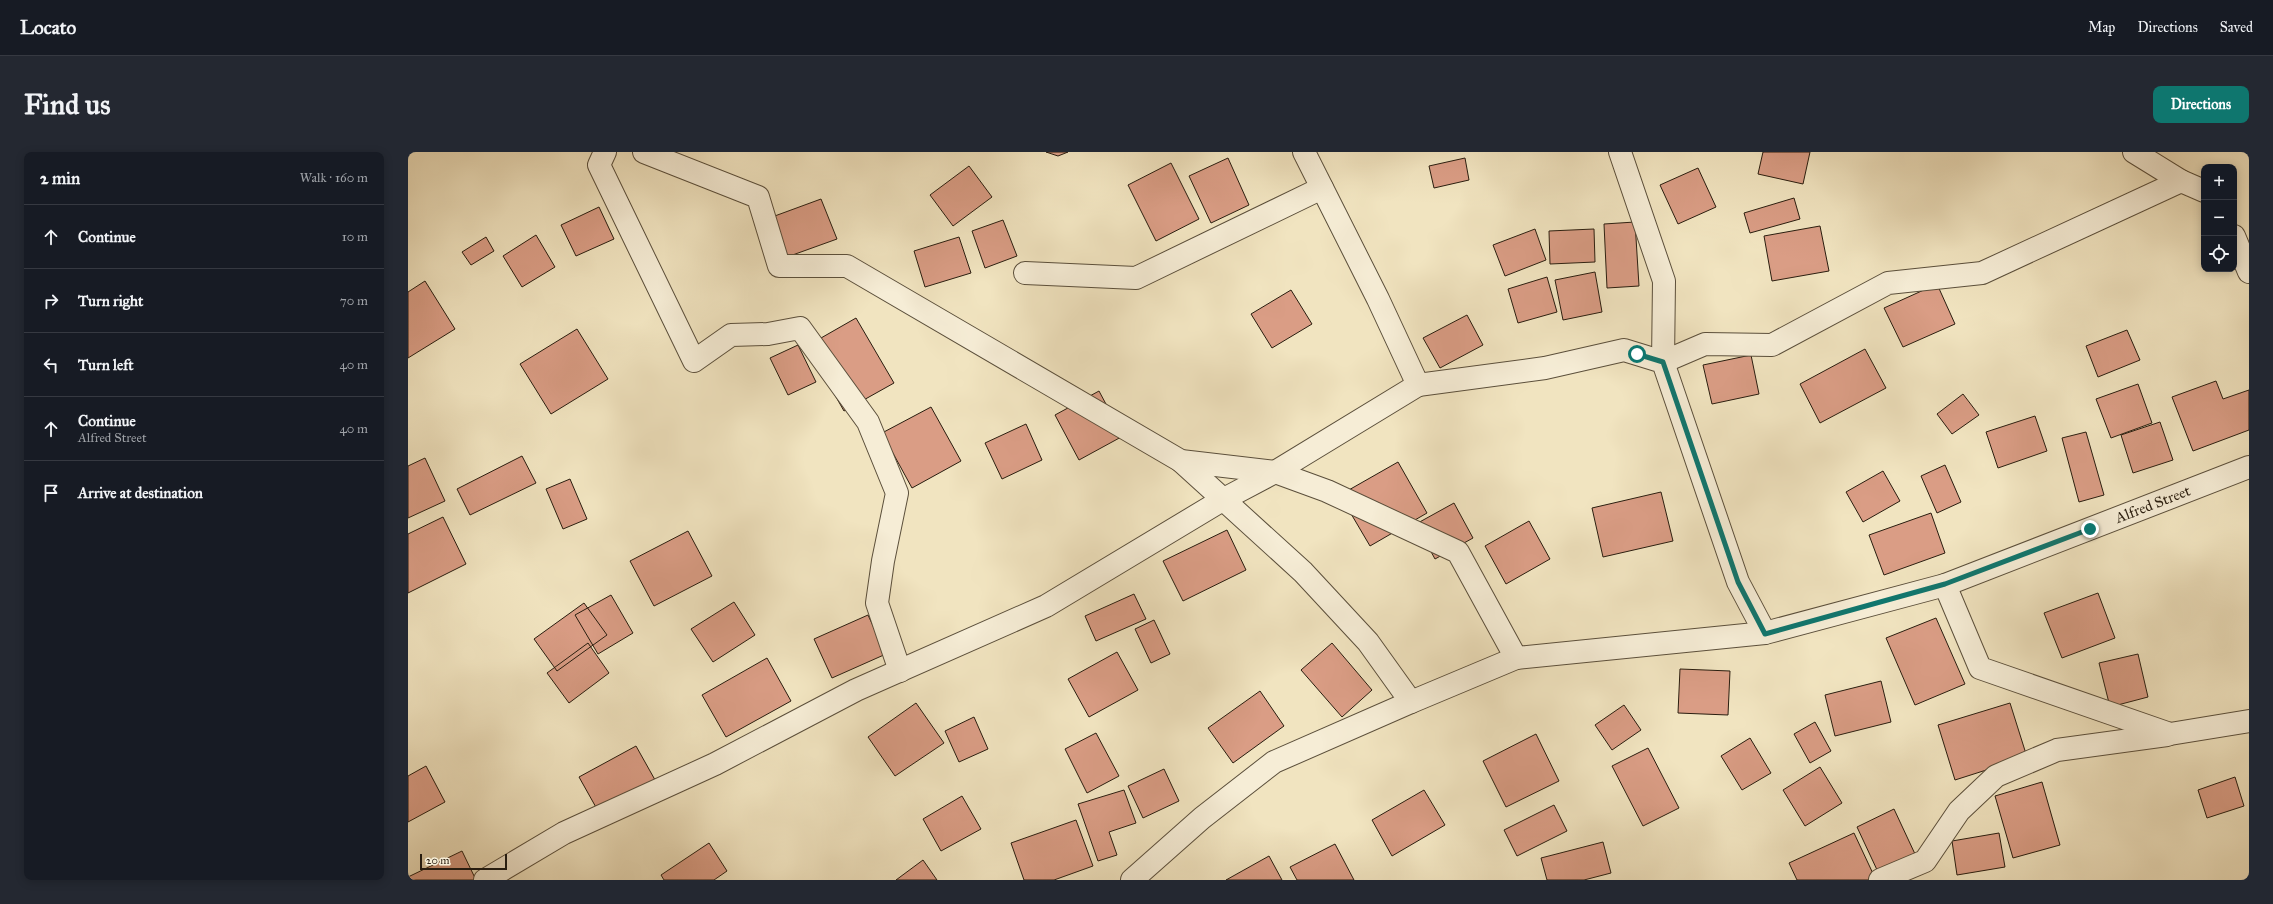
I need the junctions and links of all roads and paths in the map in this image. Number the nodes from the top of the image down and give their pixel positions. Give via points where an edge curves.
1 (605, 152) edge
2 (644, 152) edge
3 (1304, 152) edge
4 (1620, 152) edge
5 (2134, 152) edge
6 (2181, 181) junction
7 (1322, 188) junction
8 (2201, 190) edge
9 (2237, 243) edge
10 (2249, 272) edge
11 (1025, 273) dead end
12 (1663, 362) junction
13 (1418, 386) junction
14 (1181, 461) junction
15 (2249, 467) edge
16 (1274, 472) junction
17 (1224, 498) junction
18 (1945, 584) junction
19 (1765, 634) junction
20 (1516, 658) junction
21 (900, 670) junction
22 (1412, 702) junction
23 (2249, 721) edge
24 (2170, 734) junction
25 (485, 880) edge
26 (1132, 880) edge
27 (1880, 880) edge

1 - 21 street via 599,165 694,361 731,336 768,334 800,328 868,422 897,493 877,603
2 - 14 street via 758,197 779,266 847,266
3 - 7 street
4 - 12 street via 1664,281
5 - 6 street
6 - 8 street
6 - 12 street via 1982,273 1888,283 1772,344 1705,344
7 - 11 street via 1136,278
7 - 13 street
9 - 10 street
12 - 13 street via 1624,350 1545,368
12 - 19 street via 1738,582
13 - 16 street
14 - 16 street
14 - 17 street
15 - 18 street, Alfred Street
16 - 17 street
16 - 20 street via 1327,491 1458,552
17 - 21 street via 1046,606
17 - 22 street via 1303,572 1368,642
18 - 19 street, Alfred Street
18 - 24 street via 1980,668
19 - 20 street, Alfred Street
20 - 22 street, Alfred Street
21 - 25 street via 856,690 715,764 564,833
22 - 26 street, Alfred Street via 1274,762 1202,818
23 - 24 street
24 - 27 street via 2057,750 1996,776 1959,811 1925,860

